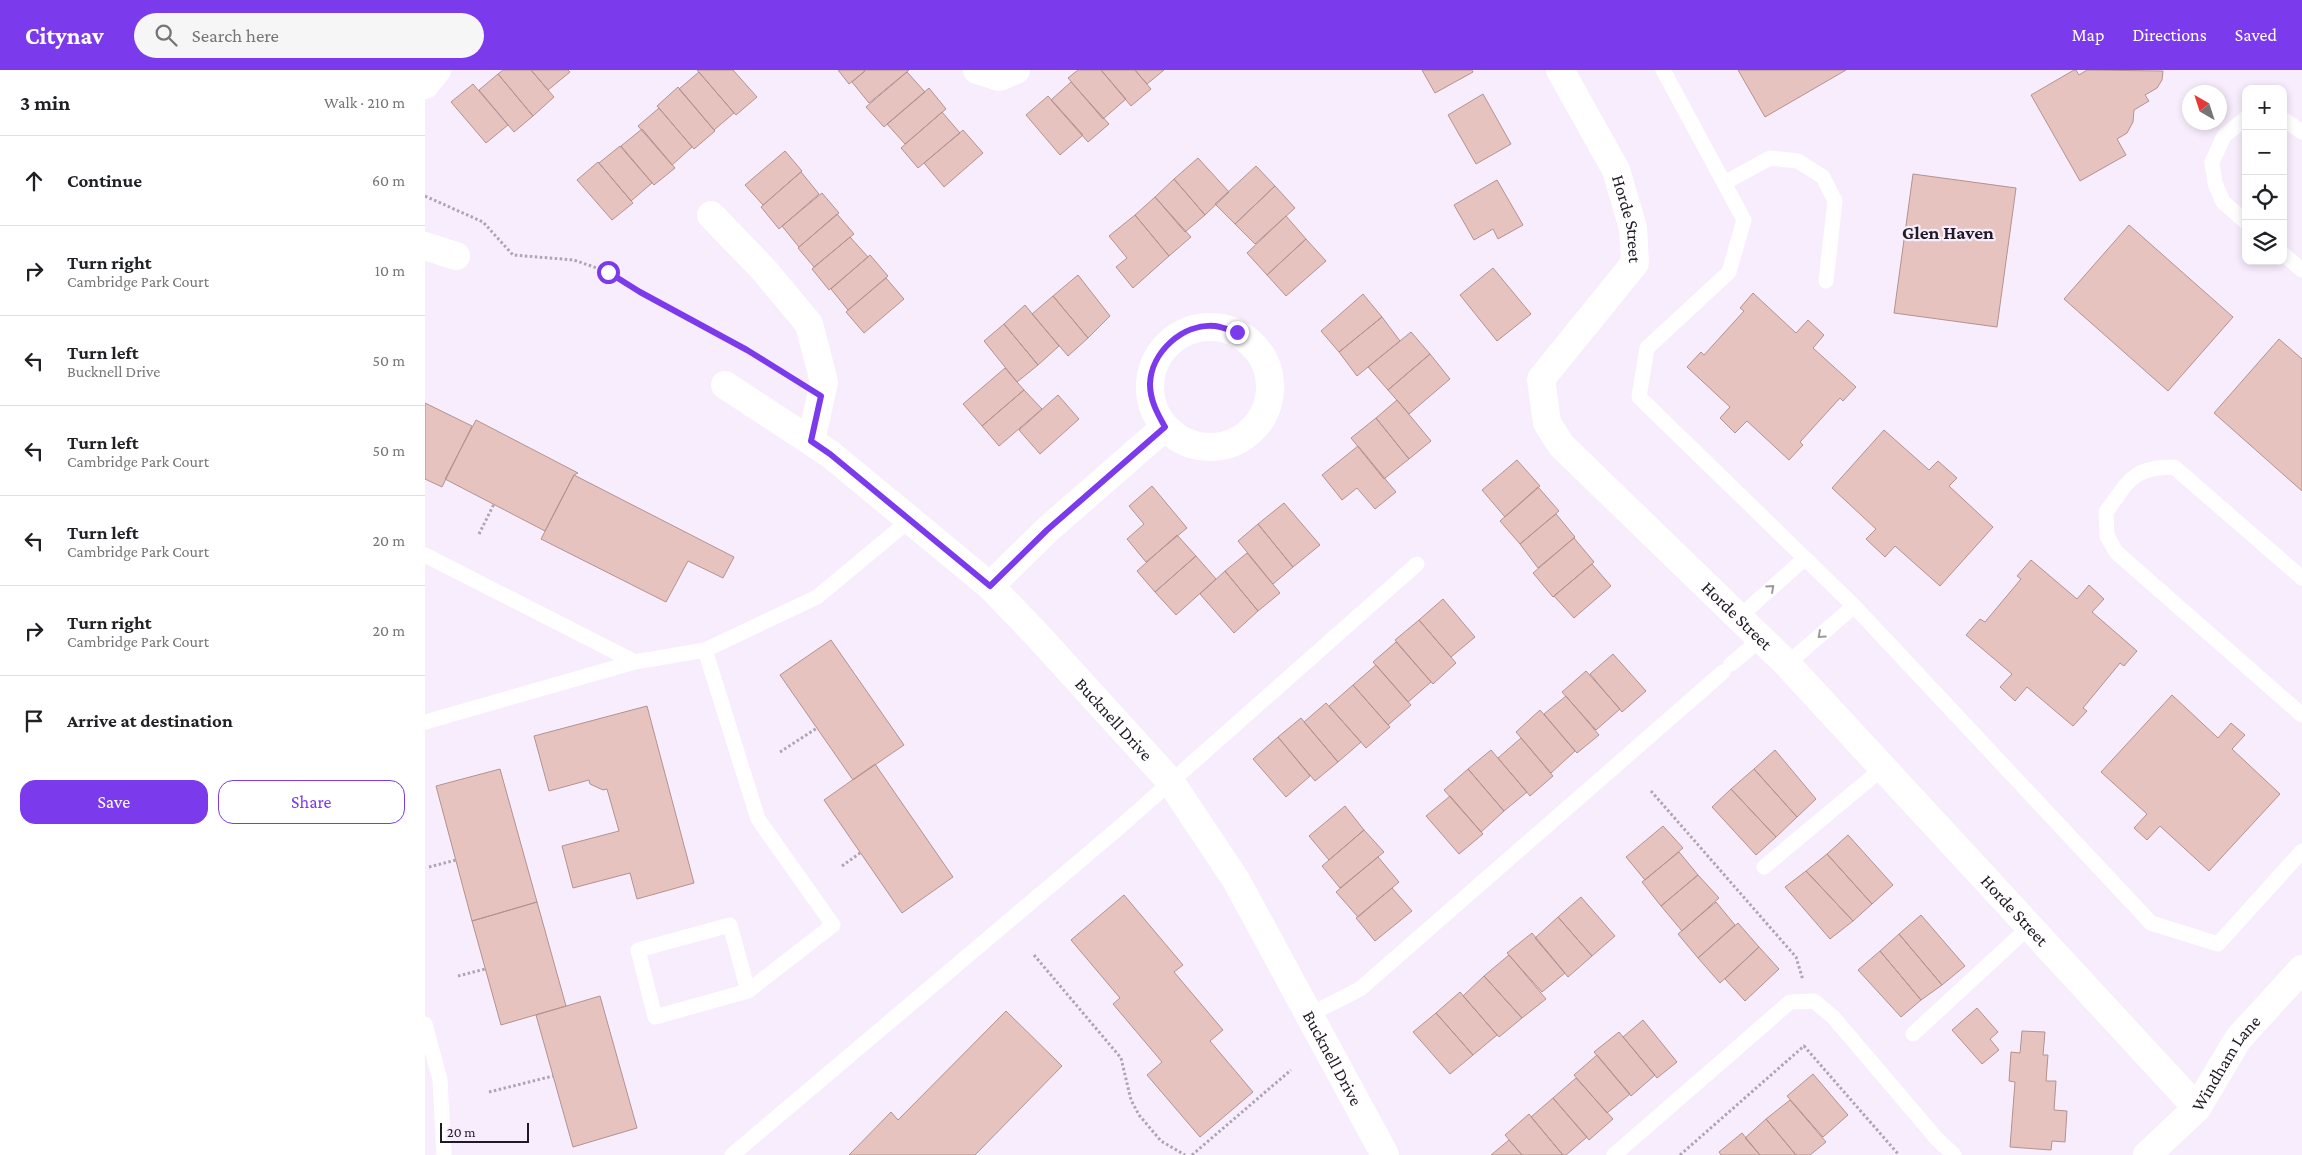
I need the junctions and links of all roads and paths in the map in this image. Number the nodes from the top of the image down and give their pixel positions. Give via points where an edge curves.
1 (437, 70) edge
2 (977, 70) edge
3 (1016, 70) edge
4 (1560, 70) edge
5 (1663, 70) edge
6 (425, 85) edge
7 (2242, 121) edge
8 (2287, 121) edge
9 (2302, 132) edge
10 (1724, 183) junction
11 (425, 196) edge
12 (711, 215) dead end
13 (2244, 220) edge
14 (425, 246) edge
15 (456, 256) dead end
16 (2287, 257) edge
17 (2302, 270) edge
18 (1826, 281) dead end
19 (725, 384) dead end
20 (821, 396) junction
21 (1165, 427) junction
22 (811, 441) junction
23 (494, 504) dead end
24 (911, 519) junction
25 (479, 534) dead end
26 (425, 555) edge
27 (1804, 559) junction
28 (1417, 564) dead end
29 (2302, 578) edge
30 (990, 586) junction
31 (1854, 606) junction
32 (1738, 618) junction
33 (1761, 639) junction
34 (705, 650) junction
35 (635, 662) junction
36 (1787, 664) junction
37 (2302, 715) edge
38 (425, 722) edge
39 (817, 728) dead end
40 (781, 752) dead end
41 (1883, 768) junction
42 (1169, 781) junction
43 (1651, 791) dead end
44 (2302, 851) edge
45 (860, 853) dead end
46 (456, 860) dead end
47 (842, 866) dead end
48 (429, 867) dead end
49 (1765, 867) dead end
50 (2029, 927) junction
51 (1034, 955) dead end
52 (485, 969) dead end
53 (2302, 969) edge
54 (458, 976) dead end
55 (748, 991) junction
56 (1804, 1002) junction
57 (1309, 1015) junction
58 (425, 1024) edge
59 (1913, 1034) dead end
60 (1291, 1070) dead end
61 (553, 1076) dead end
62 (489, 1092) dead end
63 (2197, 1108) junction
64 (444, 1155) edge
65 (732, 1155) edge
66 (1185, 1155) edge
67 (1192, 1155) edge
68 (1385, 1155) edge
69 (1614, 1155) edge
70 (1680, 1155) edge
71 (1899, 1155) edge
72 (1954, 1155) edge
73 (2147, 1155) edge

1 - 6 street
2 - 3 street via 999,76
4 - 32 street, Horde Street via 1616,170 1633,228 1635,263 1541,379 1547,423 1561,445
5 - 10 lane
7 - 13 lane via 2224,136 2212,162 2215,183 2223,202
8 - 9 lane
10 - 18 lane via 1770,158 1798,161 1823,177 1835,201
10 - 27 lane via 1744,220 1729,272 1647,348 1639,397
11 - 20 path via 483,222 513,255 574,260 608,272 747,350
12 - 20 street via 764,270 809,324 824,382
14 - 15 street
16 - 17 lane
19 - 22 street, Bucknell Drive
20 - 22 street
21 - 21 street via 1183,441 1206,447 1229,444 1250,433 1265,414 1271,391 1268,368 1256,347 1237,332 1215,326 1191,329 1171,341 1156,360 1150,383 1153,406
21 - 30 street via 1047,530
22 - 24 street, Bucknell Drive
23 - 25 path
24 - 30 street, Bucknell Drive
24 - 34 lane via 817,597
26 - 35 lane
27 - 31 lane
32 -> 27 lane
28 - 42 lane
29 - 37 lane via 2174,467 2153,467 2133,476 2106,512 2107,536 2116,552
30 - 42 street, Bucknell Drive
31 -> 36 lane
31 - 44 lane via 2151,923 2218,944
32 - 33 street, Horde Street
33 - 36 street, Horde Street
33 - 57 lane via 1360,989
34 - 35 lane
34 - 55 lane via 758,819 833,925
35 - 38 lane
36 - 41 street, Horde Street
39 - 40 path
41 - 49 lane
41 - 50 street, Horde Street
42 - 57 street, Bucknell Drive via 1236,880
42 - 65 lane via 1121,826
43 - 56 path via 1796,957 1802,974
45 - 47 path
46 - 48 path
50 - 59 lane
50 - 63 street, Horde Street
51 - 66 path via 1121,1058 1131,1100 1139,1115 1161,1141
52 - 54 path
53 - 63 street, Windham Lane via 2238,1039
55 - 55 lane via 655,1017 637,950 730,925
56 - 69 lane via 1790,1002
56 - 72 lane via 1814,1002 1833,1017
57 - 68 street, Bucknell Drive
58 - 64 lane via 440,1080
60 - 67 path
61 - 62 path
63 - 73 street, Windham Lane
70 - 71 path via 1804,1046

